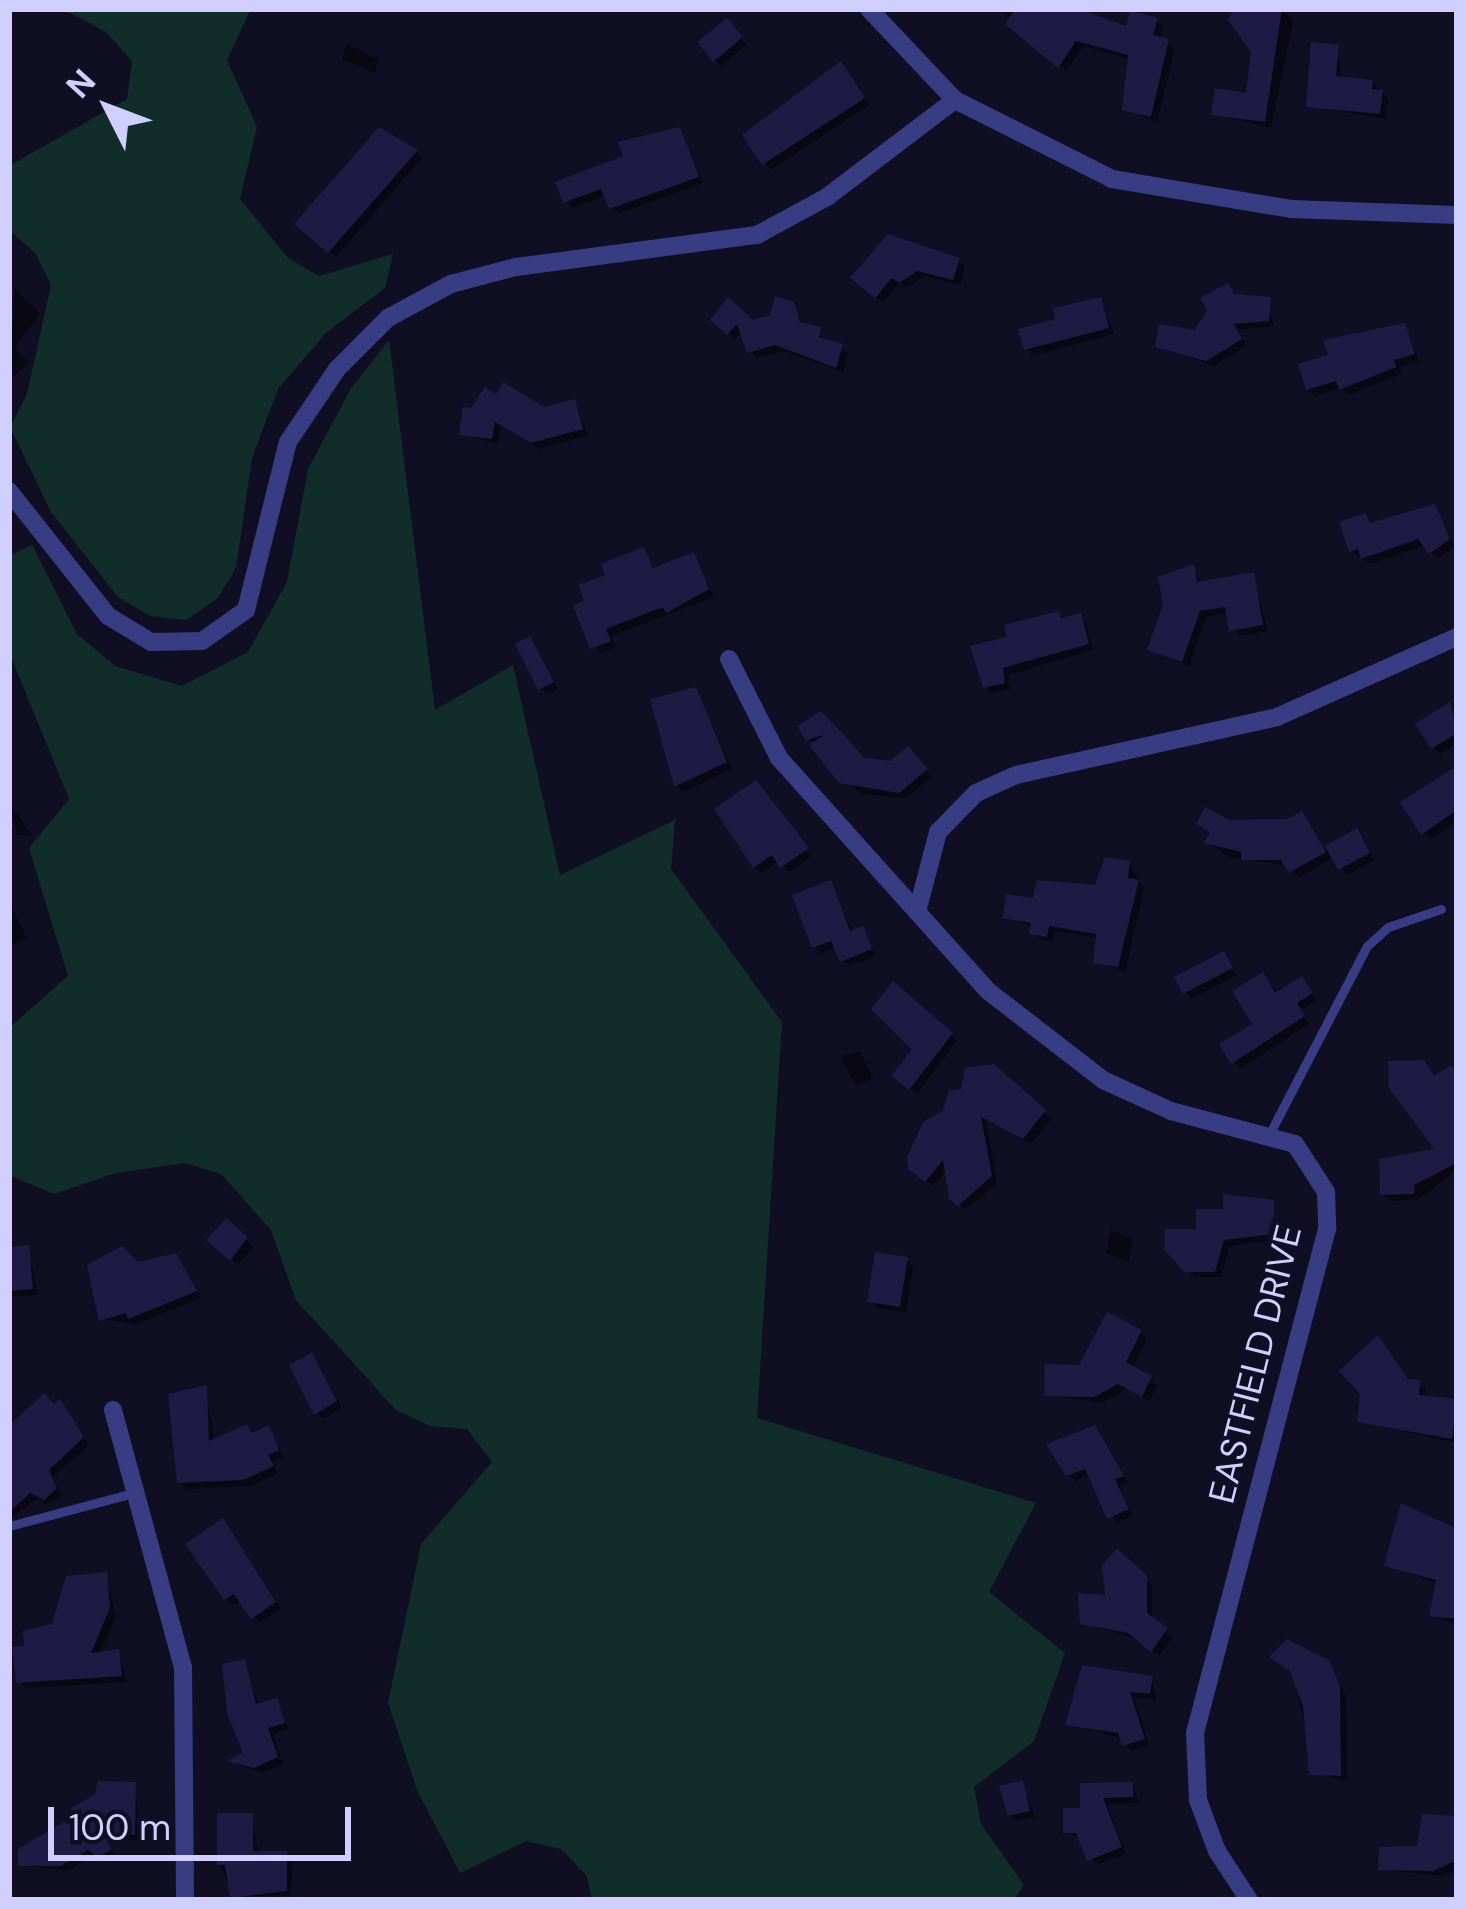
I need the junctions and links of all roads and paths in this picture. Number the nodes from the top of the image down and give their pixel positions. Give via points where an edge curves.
1 (868, 9) edge
2 (955, 100) junction
3 (1457, 214) edge
4 (9, 491) edge
5 (1457, 637) edge
6 (729, 659) dead end
7 (1441, 909) dead end
8 (917, 912) junction
9 (1271, 1131) junction
10 (113, 1410) dead end
11 (136, 1492) junction
12 (9, 1526) edge
13 (185, 1900) edge
14 (1249, 1900) edge

1 - 2 street
2 - 3 street via 1037,148 1112,179 1291,209
2 - 4 street via 827,197 757,235 516,267 451,284 388,318 337,369 289,442 246,610 202,641 152,642 108,616
5 - 8 street via 1277,717 1016,776 976,793 938,832
6 - 8 street, EASTFIELD DRIVE via 778,758
7 - 9 lane via 1388,927 1367,946
8 - 9 street, EASTFIELD DRIVE via 988,991 1103,1080 1171,1111
9 - 14 street, EASTFIELD DRIVE via 1312,1162 1326,1192 1327,1228 1196,1733 1198,1800 1216,1851
10 - 11 street
11 - 12 lane
11 - 13 street via 183,1666

